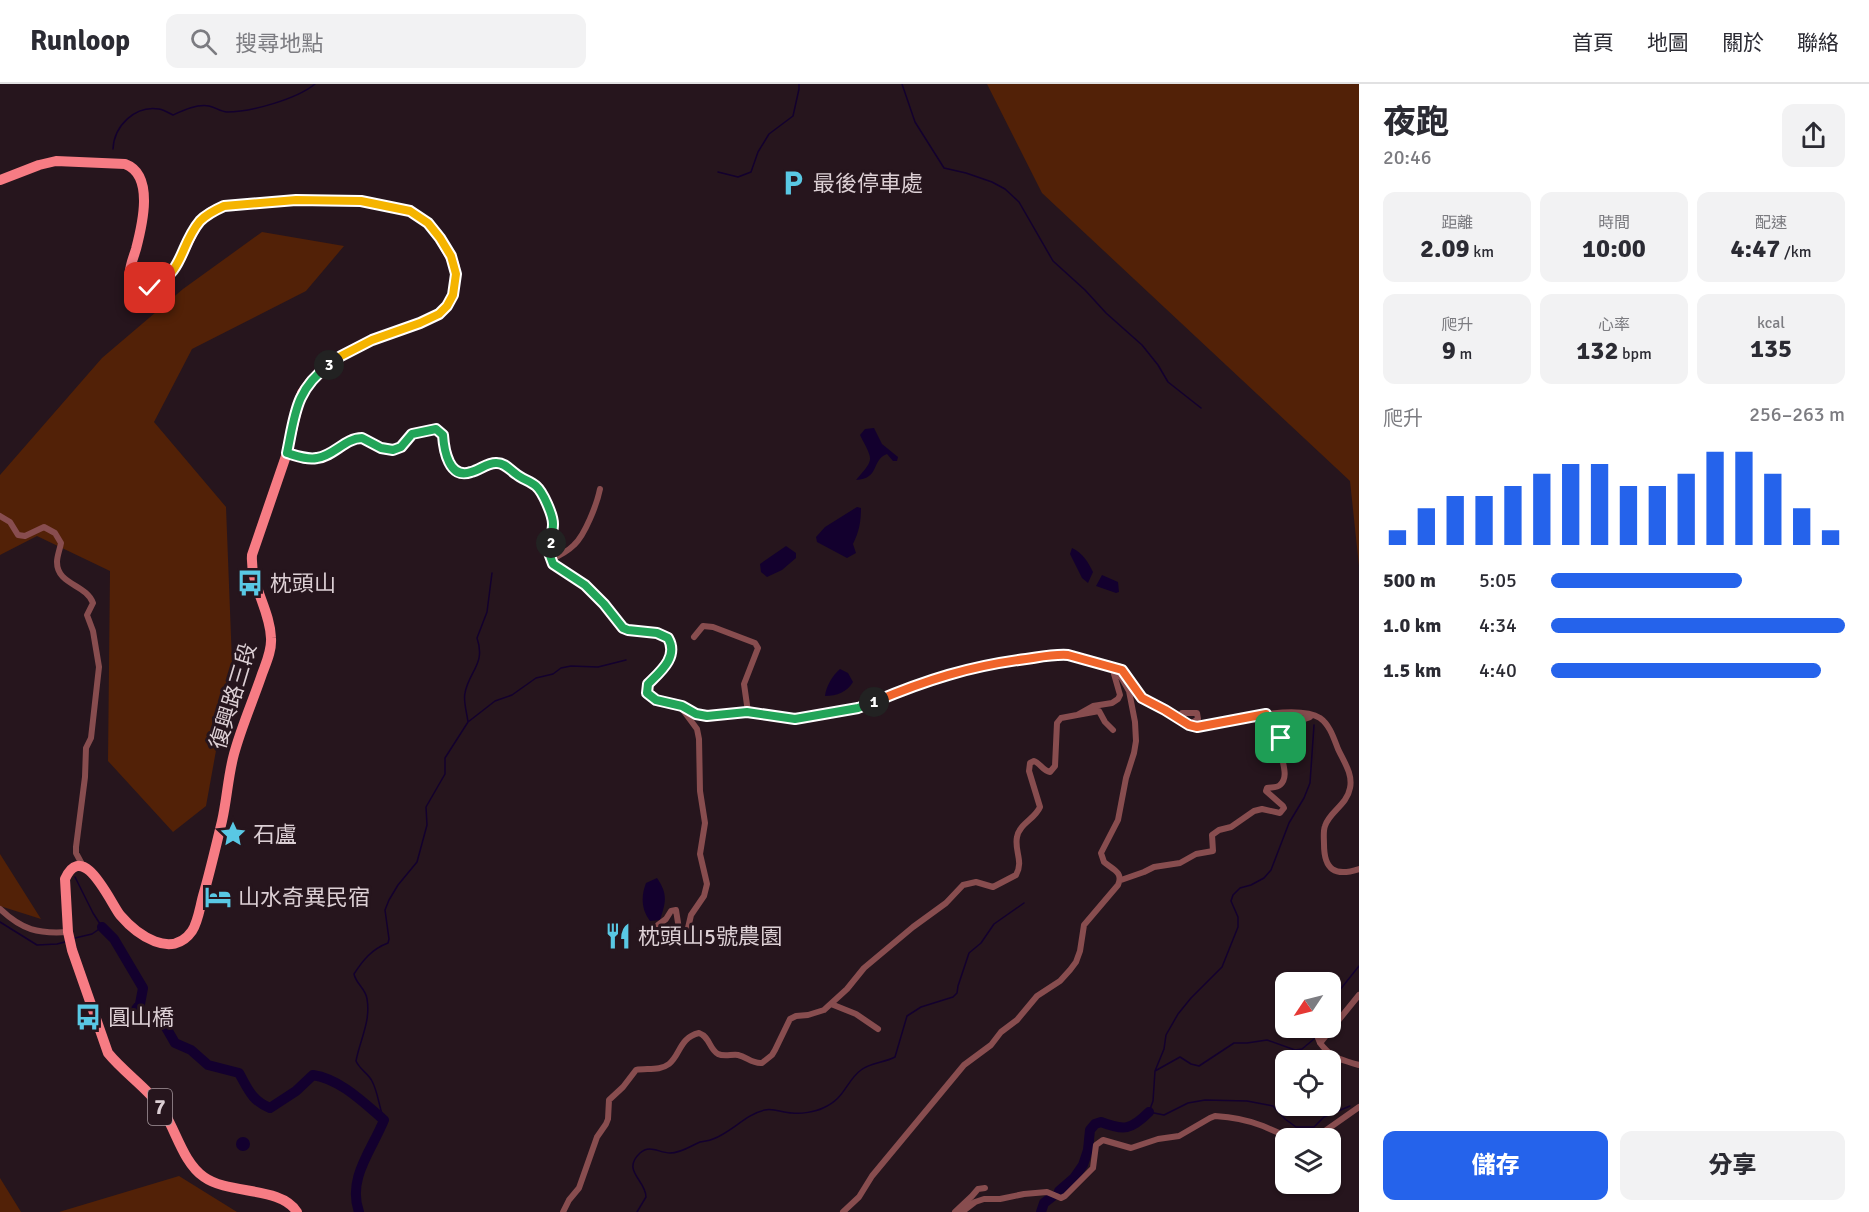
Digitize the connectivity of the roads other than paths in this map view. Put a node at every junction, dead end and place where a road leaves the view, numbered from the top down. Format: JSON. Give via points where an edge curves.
{"nodes":[{"id":1,"x":0,"y":180,"type":"edge"},
{"id":2,"x":287,"y":453,"type":"junction"},
{"id":3,"x":600,"y":489,"type":"dead end"},
{"id":4,"x":0,"y":516,"type":"edge"},
{"id":5,"x":550,"y":561,"type":"junction"},
{"id":6,"x":694,"y":637,"type":"dead end"},
{"id":7,"x":1114,"y":667,"type":"junction"},
{"id":8,"x":680,"y":706,"type":"junction"},
{"id":9,"x":747,"y":712,"type":"junction"},
{"id":10,"x":1182,"y":713,"type":"dead end"},
{"id":11,"x":1266,"y":714,"type":"junction"},
{"id":12,"x":1077,"y":715,"type":"junction"},
{"id":13,"x":1313,"y":716,"type":"junction"},
{"id":14,"x":1189,"y":725,"type":"junction"},
{"id":15,"x":1113,"y":730,"type":"dead end"},
{"id":16,"x":1279,"y":745,"type":"junction"},
{"id":17,"x":83,"y":866,"type":"junction"},
{"id":18,"x":1359,"y":869,"type":"edge"},
{"id":19,"x":1120,"y":880,"type":"junction"},
{"id":20,"x":0,"y":909,"type":"edge"},
{"id":21,"x":658,"y":925,"type":"dead end"},
{"id":22,"x":69,"y":934,"type":"junction"},
{"id":23,"x":1359,"y":995,"type":"edge"},
{"id":24,"x":831,"y":1004,"type":"junction"},
{"id":25,"x":878,"y":1029,"type":"dead end"},
{"id":26,"x":1318,"y":1038,"type":"edge"},
{"id":27,"x":1320,"y":1043,"type":"junction"},
{"id":28,"x":1359,"y":1065,"type":"edge"},
{"id":29,"x":1359,"y":1107,"type":"edge"},
{"id":30,"x":1329,"y":1128,"type":"edge"},
{"id":31,"x":1275,"y":1132,"type":"edge"},
{"id":32,"x":985,"y":1188,"type":"dead end"},
{"id":33,"x":297,"y":1212,"type":"edge"},
{"id":34,"x":563,"y":1212,"type":"edge"},
{"id":35,"x":843,"y":1212,"type":"edge"},
{"id":36,"x":955,"y":1212,"type":"edge"},
{"id":37,"x":962,"y":1212,"type":"edge"}],
"edges":[{"from":1,"to":2,"type":"main road","name":"復興路三段","via":[[56,161],[133,167],[139,174],[144,198],[130,272],[134,283],[145,289],[171,273],[202,219],[224,206],[296,200],[361,201],[410,211],[428,223],[454,264],[455,284],[447,306],[420,323],[362,345],[322,370],[302,393]]},
{"from":2,"to":5,"type":"street","via":[[315,459],[350,440],[362,438],[393,450],[412,434],[436,429],[443,435],[446,457],[456,471],[470,473],[498,463],[537,487],[552,519]]},
{"from":2,"to":17,"type":"main road","name":"復興路三段","via":[[251,564],[270,628],[270,651],[234,755],[222,821],[192,930],[174,944],[154,942],[120,915],[91,871]]},
{"from":3,"to":5,"type":"street","via":[[577,543]]},
{"from":4,"to":17,"type":"street","via":[[10,522],[18,535],[25,536],[44,527],[55,533],[61,543],[57,561],[60,574],[88,594],[93,603],[87,615],[99,667],[76,847]]},
{"from":5,"to":8,"type":"street","via":[[585,585],[623,628],[668,638],[668,663],[646,689],[656,700]]},
{"from":6,"to":9,"type":"street","via":[[703,626],[755,643],[758,648],[744,684]]},
{"from":7,"to":9,"type":"street","via":[[1059,654],[944,675],[863,706],[810,717],[795,719]]},
{"from":7,"to":12,"type":"street","via":[[1118,699]]},
{"from":7,"to":14,"type":"street","via":[[1126,674],[1142,698]]},
{"from":7,"to":19,"type":"street","via":[[1129,692],[1136,731],[1118,820],[1101,853]]},
{"from":8,"to":9,"type":"street","via":[[707,716]]},
{"from":8,"to":21,"type":"street","via":[[697,729],[699,739],[705,819],[700,849],[706,890],[691,915],[687,931],[680,932],[676,910]]},
{"from":10,"to":14,"type":"street","via":[[1197,713],[1198,719]]},
{"from":11,"to":13,"type":"street"},
{"from":11,"to":14,"type":"street","via":[[1197,727]]},
{"from":11,"to":16,"type":"street"},
{"from":12,"to":15,"type":"street","via":[[1099,711]]},
{"from":12,"to":24,"type":"street","via":[[1061,718],[1057,723],[1053,770],[1048,772],[1034,761],[1030,763],[1040,807],[1019,831],[1020,864],[1016,875],[993,887],[976,882],[963,885],[864,968]]},
{"from":13,"to":16,"type":"street","via":[[1289,726]]},
{"from":13,"to":18,"type":"street","via":[[1327,724],[1351,779],[1348,796],[1325,825],[1326,860],[1335,871]]},
{"from":16,"to":19,"type":"street","via":[[1283,781],[1266,791],[1283,806],[1280,813],[1254,811],[1236,824],[1214,832],[1213,851]]},
{"from":17,"to":22,"type":"main road","number":"7","via":[[68,872],[65,879]]},
{"from":19,"to":35,"type":"street","via":[[1084,925],[1080,951],[1070,970],[1037,996],[991,1045],[964,1065]]},
{"from":20,"to":22,"type":"street","via":[[12,921],[28,928]]},
{"from":22,"to":33,"type":"main road","number":"7","via":[[108,1053],[154,1098],[201,1175],[212,1182],[288,1202]]},
{"from":23,"to":27,"type":"street"},
{"from":24,"to":25,"type":"street"},
{"from":24,"to":34,"type":"street","via":[[824,1010],[793,1017],[772,1055],[762,1063],[717,1053],[708,1038],[699,1033],[680,1046],[668,1064],[636,1070],[609,1100],[606,1124],[597,1137],[579,1188]]},
{"from":26,"to":27,"type":"street"},
{"from":27,"to":28,"type":"street","via":[[1338,1059]]},
{"from":29,"to":30,"type":"street"},
{"from":31,"to":37,"type":"street","via":[[1249,1121],[1215,1116],[1179,1136],[1131,1148],[1103,1140],[1096,1145],[1089,1175],[1065,1196],[1047,1192],[984,1199]]},
{"from":32,"to":36,"type":"street","via":[[978,1189]]}]}
